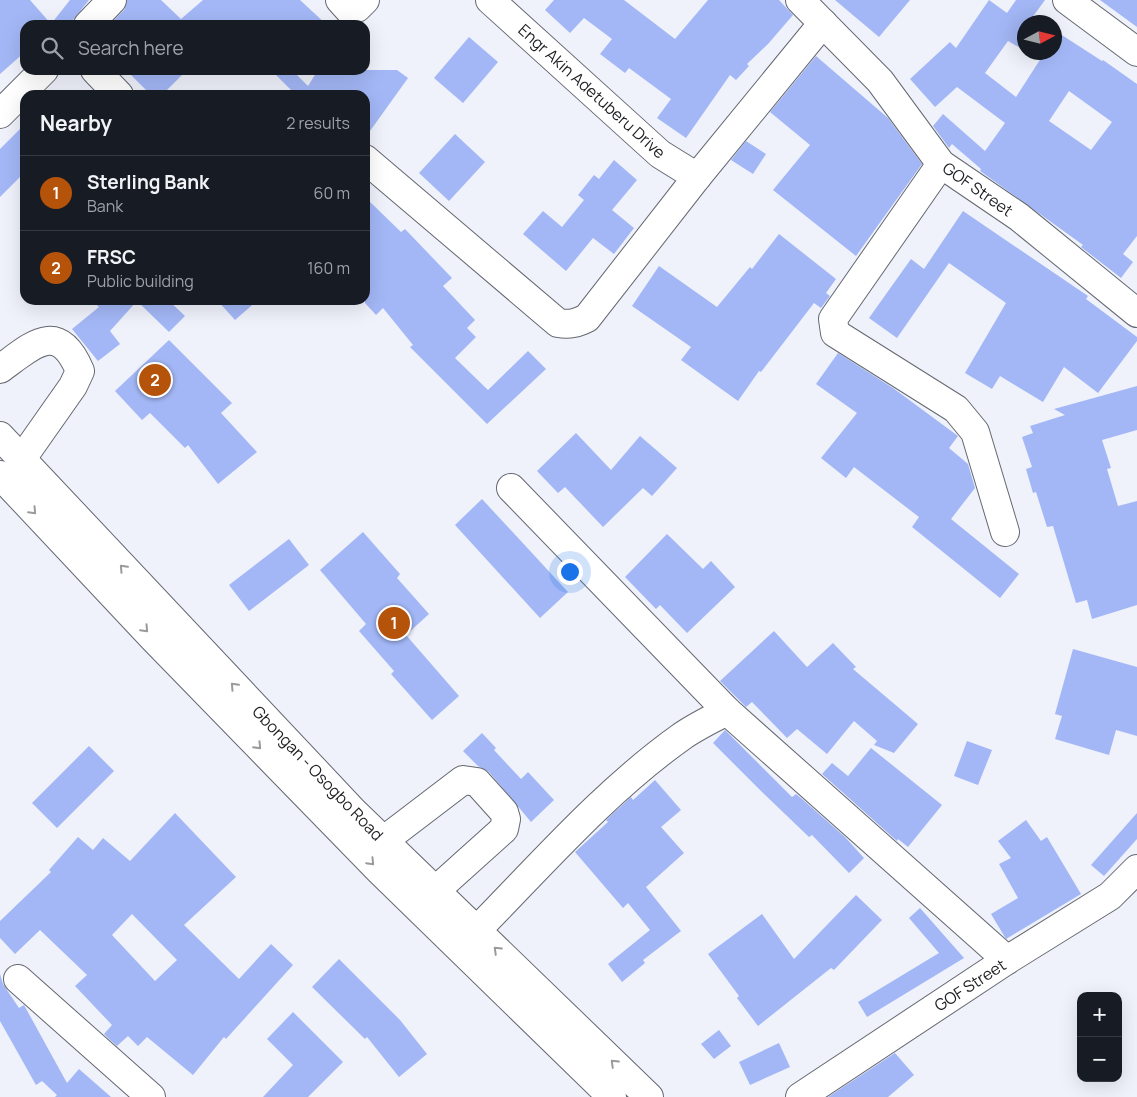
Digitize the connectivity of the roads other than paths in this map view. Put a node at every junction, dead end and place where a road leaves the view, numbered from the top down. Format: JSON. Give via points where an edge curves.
{"nodes":[{"id":1,"x":112,"y":0,"type":"edge"},
{"id":2,"x":340,"y":0,"type":"edge"},
{"id":3,"x":365,"y":0,"type":"edge"},
{"id":4,"x":490,"y":0,"type":"edge"},
{"id":5,"x":800,"y":0,"type":"edge"},
{"id":6,"x":1075,"y":2,"type":"edge"},
{"id":7,"x":93,"y":20,"type":"edge"},
{"id":8,"x":823,"y":23,"type":"junction"},
{"id":9,"x":1137,"y":52,"type":"edge"},
{"id":10,"x":39,"y":75,"type":"edge"},
{"id":11,"x":100,"y":75,"type":"edge"},
{"id":12,"x":24,"y":90,"type":"edge"},
{"id":13,"x":114,"y":90,"type":"edge"},
{"id":14,"x":20,"y":94,"type":"edge"},
{"id":15,"x":0,"y":114,"type":"edge"},
{"id":16,"x":370,"y":163,"type":"edge"},
{"id":17,"x":941,"y":164,"type":"junction"},
{"id":18,"x":696,"y":177,"type":"junction"},
{"id":19,"x":1136,"y":309,"type":"edge"},
{"id":20,"x":0,"y":369,"type":"edge"},
{"id":21,"x":0,"y":436,"type":"edge"},
{"id":22,"x":22,"y":460,"type":"junction"},
{"id":23,"x":0,"y":475,"type":"edge"},
{"id":24,"x":511,"y":488,"type":"dead end"},
{"id":25,"x":1005,"y":532,"type":"dead end"},
{"id":26,"x":727,"y":711,"type":"junction"},
{"id":27,"x":384,"y":841,"type":"junction"},
{"id":28,"x":1137,"y":869,"type":"edge"},
{"id":29,"x":435,"y":891,"type":"junction"},
{"id":30,"x":476,"y":931,"type":"junction"},
{"id":31,"x":1007,"y":960,"type":"junction"},
{"id":32,"x":18,"y":979,"type":"dead end"},
{"id":33,"x":151,"y":1097,"type":"edge"},
{"id":34,"x":612,"y":1097,"type":"edge"},
{"id":35,"x":649,"y":1097,"type":"edge"},
{"id":36,"x":800,"y":1097,"type":"edge"}],
"edges":[{"from":1,"to":7,"type":"street"},
{"from":2,"to":3,"type":"street","via":[[349,10],[357,8]]},
{"from":4,"to":18,"type":"street","name":"Engr Akin Adetuberu Drive","via":[[660,154]]},
{"from":5,"to":8,"type":"street","name":"GOF Street"},
{"from":6,"to":9,"type":"street"},
{"from":8,"to":17,"type":"street","name":"GOF Street","via":[[880,81]]},
{"from":8,"to":18,"type":"street"},
{"from":10,"to":12,"type":"street"},
{"from":11,"to":13,"type":"street"},
{"from":14,"to":15,"type":"street"},
{"from":16,"to":18,"type":"street","via":[[558,323],[566,324],[587,318]]},
{"from":17,"to":19,"type":"street","name":"GOF Street","via":[[1019,217]]},
{"from":17,"to":25,"type":"street","via":[[833,318],[832,326],[835,333],[956,409],[966,419],[975,432]]},
{"from":20,"to":22,"type":"street","via":[[35,343],[50,341],[62,343],[73,355],[80,371]]},
{"from":21,"to":22,"type":"street","name":"Gbongan - Osogbo Road"},
{"from":27,"to":22,"type":"street","name":"Gbongan - Osogbo Road","one_way":true},
{"from":23,"to":34,"type":"street","name":"Gbongan - Osogbo Road","one_way":true,"via":[[380,871]]},
{"from":24,"to":26,"type":"street"},
{"from":26,"to":30,"type":"street","via":[[682,736],[639,769],[592,812]]},
{"from":26,"to":31,"type":"street"},
{"from":27,"to":29,"type":"street","name":"Gbongan - Osogbo Road"},
{"from":27,"to":29,"type":"street","via":[[463,780],[477,782],[504,812],[504,829]]},
{"from":28,"to":31,"type":"street","name":"GOF Street","via":[[1110,896]]},
{"from":29,"to":30,"type":"street","name":"Gbongan - Osogbo Road"},
{"from":35,"to":30,"type":"street","name":"Gbongan - Osogbo Road","one_way":true},
{"from":31,"to":36,"type":"street","name":"GOF Street"},
{"from":32,"to":33,"type":"street"}]}
